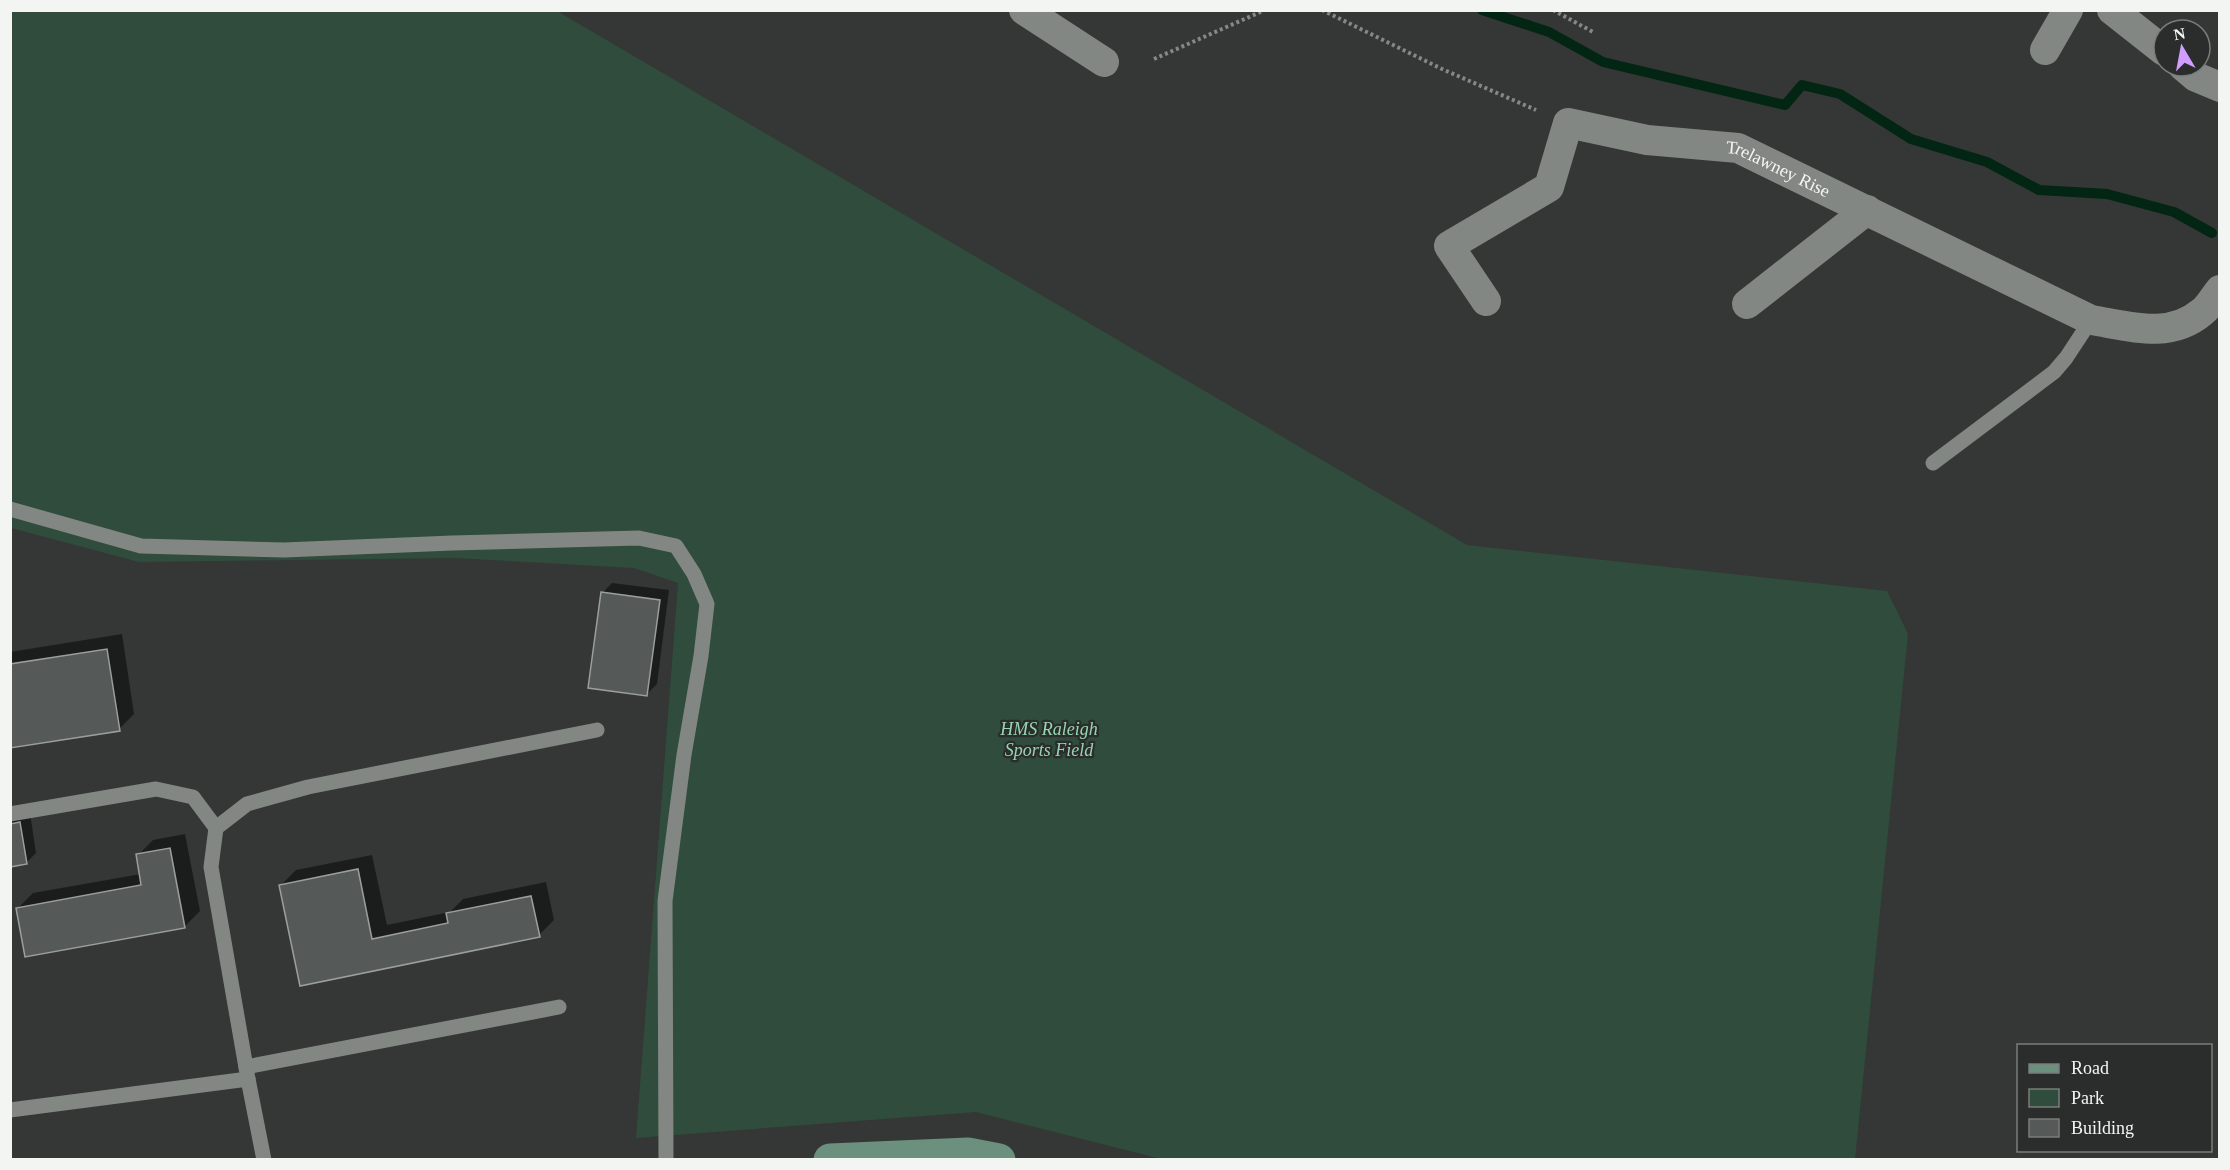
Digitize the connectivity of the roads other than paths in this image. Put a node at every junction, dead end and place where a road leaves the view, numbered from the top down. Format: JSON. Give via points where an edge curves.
{"nodes":[{"id":1,"x":1024,"y":10,"type":"edge"},
{"id":2,"x":2068,"y":10,"type":"edge"},
{"id":3,"x":2112,"y":10,"type":"edge"},
{"id":4,"x":2152,"y":42,"type":"edge"},
{"id":5,"x":2045,"y":51,"type":"dead end"},
{"id":6,"x":1104,"y":62,"type":"dead end"},
{"id":7,"x":2198,"y":78,"type":"edge"},
{"id":8,"x":2220,"y":87,"type":"edge"},
{"id":9,"x":1867,"y":210,"type":"junction"},
{"id":10,"x":1486,"y":301,"type":"dead end"},
{"id":11,"x":2211,"y":301,"type":"edge"},
{"id":12,"x":1746,"y":304,"type":"dead end"},
{"id":13,"x":2091,"y":320,"type":"junction"},
{"id":14,"x":1933,"y":463,"type":"dead end"},
{"id":15,"x":10,"y":509,"type":"edge"},
{"id":16,"x":597,"y":730,"type":"dead end"},
{"id":17,"x":10,"y":814,"type":"edge"},
{"id":18,"x":216,"y":828,"type":"junction"},
{"id":19,"x":560,"y":1007,"type":"dead end"},
{"id":20,"x":247,"y":1073,"type":"junction"},
{"id":21,"x":10,"y":1110,"type":"edge"},
{"id":22,"x":264,"y":1160,"type":"edge"},
{"id":23,"x":666,"y":1160,"type":"edge"},
{"id":24,"x":831,"y":1160,"type":"edge"},
{"id":25,"x":999,"y":1160,"type":"edge"}],
"edges":[{"from":1,"to":6,"type":"street"},
{"from":2,"to":5,"type":"street"},
{"from":3,"to":4,"type":"street"},
{"from":7,"to":8,"type":"street"},
{"from":9,"to":10,"type":"street","name":"Trelawney Rise","via":[[1738,148],[1647,140],[1568,123],[1550,187],[1449,246]]},
{"from":9,"to":12,"type":"street"},
{"from":9,"to":13,"type":"street","name":"Trelawney Rise"},
{"from":11,"to":13,"type":"street","name":"Trelawney Rise","via":[[2182,325],[2154,331]]},
{"from":13,"to":14,"type":"lane","via":[[2054,372]]},
{"from":15,"to":23,"type":"lane","via":[[141,546],[284,550],[639,538],[676,546],[694,574],[706,604],[665,901]]},
{"from":16,"to":18,"type":"lane","via":[[308,787],[247,804]]},
{"from":17,"to":18,"type":"lane","via":[[156,789],[193,797]]},
{"from":18,"to":20,"type":"lane","via":[[212,867]]},
{"from":19,"to":20,"type":"lane"},
{"from":20,"to":21,"type":"lane"},
{"from":20,"to":22,"type":"lane"},
{"from":24,"to":25,"type":"street","via":[[968,1154]]}]}
